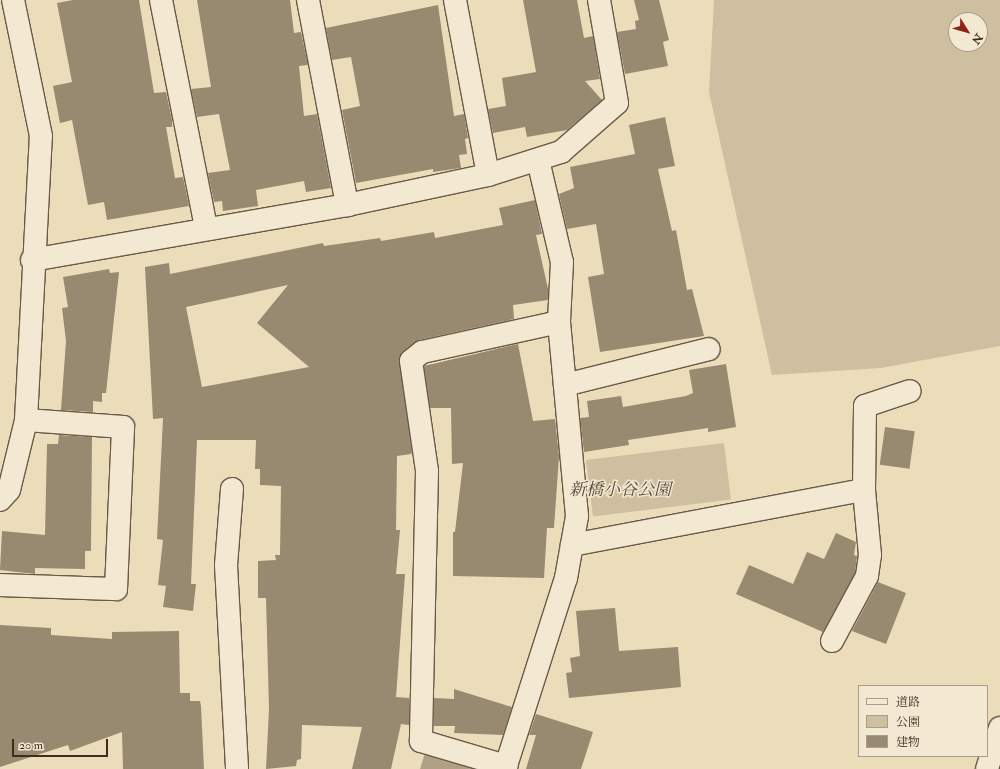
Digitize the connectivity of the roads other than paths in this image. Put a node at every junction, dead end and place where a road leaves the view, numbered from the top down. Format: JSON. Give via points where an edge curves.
{"nodes":[{"id":1,"x":13,"y":0,"type":"edge"},
{"id":2,"x":161,"y":0,"type":"edge"},
{"id":3,"x":308,"y":0,"type":"edge"},
{"id":4,"x":455,"y":0,"type":"edge"},
{"id":5,"x":599,"y":0,"type":"edge"},
{"id":6,"x":538,"y":160,"type":"junction"},
{"id":7,"x":488,"y":175,"type":"junction"},
{"id":8,"x":347,"y":205,"type":"junction"},
{"id":9,"x":206,"y":228,"type":"junction"},
{"id":10,"x":32,"y":260,"type":"junction"},
{"id":11,"x":559,"y":322,"type":"junction"},
{"id":12,"x":709,"y":349,"type":"dead end"},
{"id":13,"x":565,"y":384,"type":"junction"},
{"id":14,"x":910,"y":392,"type":"dead end"},
{"id":15,"x":26,"y":420,"type":"junction"},
{"id":16,"x":232,"y":489,"type":"dead end"},
{"id":17,"x":864,"y":490,"type":"junction"},
{"id":18,"x":0,"y":500,"type":"edge"},
{"id":19,"x":572,"y":545,"type":"junction"},
{"id":20,"x":0,"y":585,"type":"edge"},
{"id":21,"x":832,"y":641,"type":"dead end"},
{"id":22,"x":1000,"y":728,"type":"edge"},
{"id":23,"x":505,"y":768,"type":"edge"},
{"id":24,"x":237,"y":769,"type":"edge"},
{"id":25,"x":987,"y":769,"type":"edge"}],
"edges":[{"from":1,"to":10,"type":"street","via":[[41,136]]},
{"from":2,"to":9,"type":"street"},
{"from":3,"to":8,"type":"street"},
{"from":4,"to":7,"type":"street"},
{"from":5,"to":6,"type":"street","via":[[617,103],[561,152]]},
{"from":6,"to":7,"type":"street"},
{"from":6,"to":11,"type":"street","via":[[562,262]]},
{"from":7,"to":8,"type":"street"},
{"from":8,"to":9,"type":"street"},
{"from":9,"to":10,"type":"street"},
{"from":10,"to":15,"type":"street"},
{"from":11,"to":13,"type":"street"},
{"from":11,"to":23,"type":"street","via":[[422,352],[411,361],[427,471],[421,740]]},
{"from":12,"to":13,"type":"street"},
{"from":13,"to":19,"type":"street","via":[[577,516]]},
{"from":14,"to":17,"type":"street","via":[[865,406]]},
{"from":15,"to":18,"type":"street","via":[[9,490]]},
{"from":15,"to":20,"type":"street","via":[[123,427],[116,589]]},
{"from":16,"to":24,"type":"street","via":[[226,565]]},
{"from":17,"to":19,"type":"street"},
{"from":17,"to":21,"type":"street","via":[[870,556],[867,576]]},
{"from":19,"to":23,"type":"street","via":[[566,578]]},
{"from":22,"to":25,"type":"street"}]}
